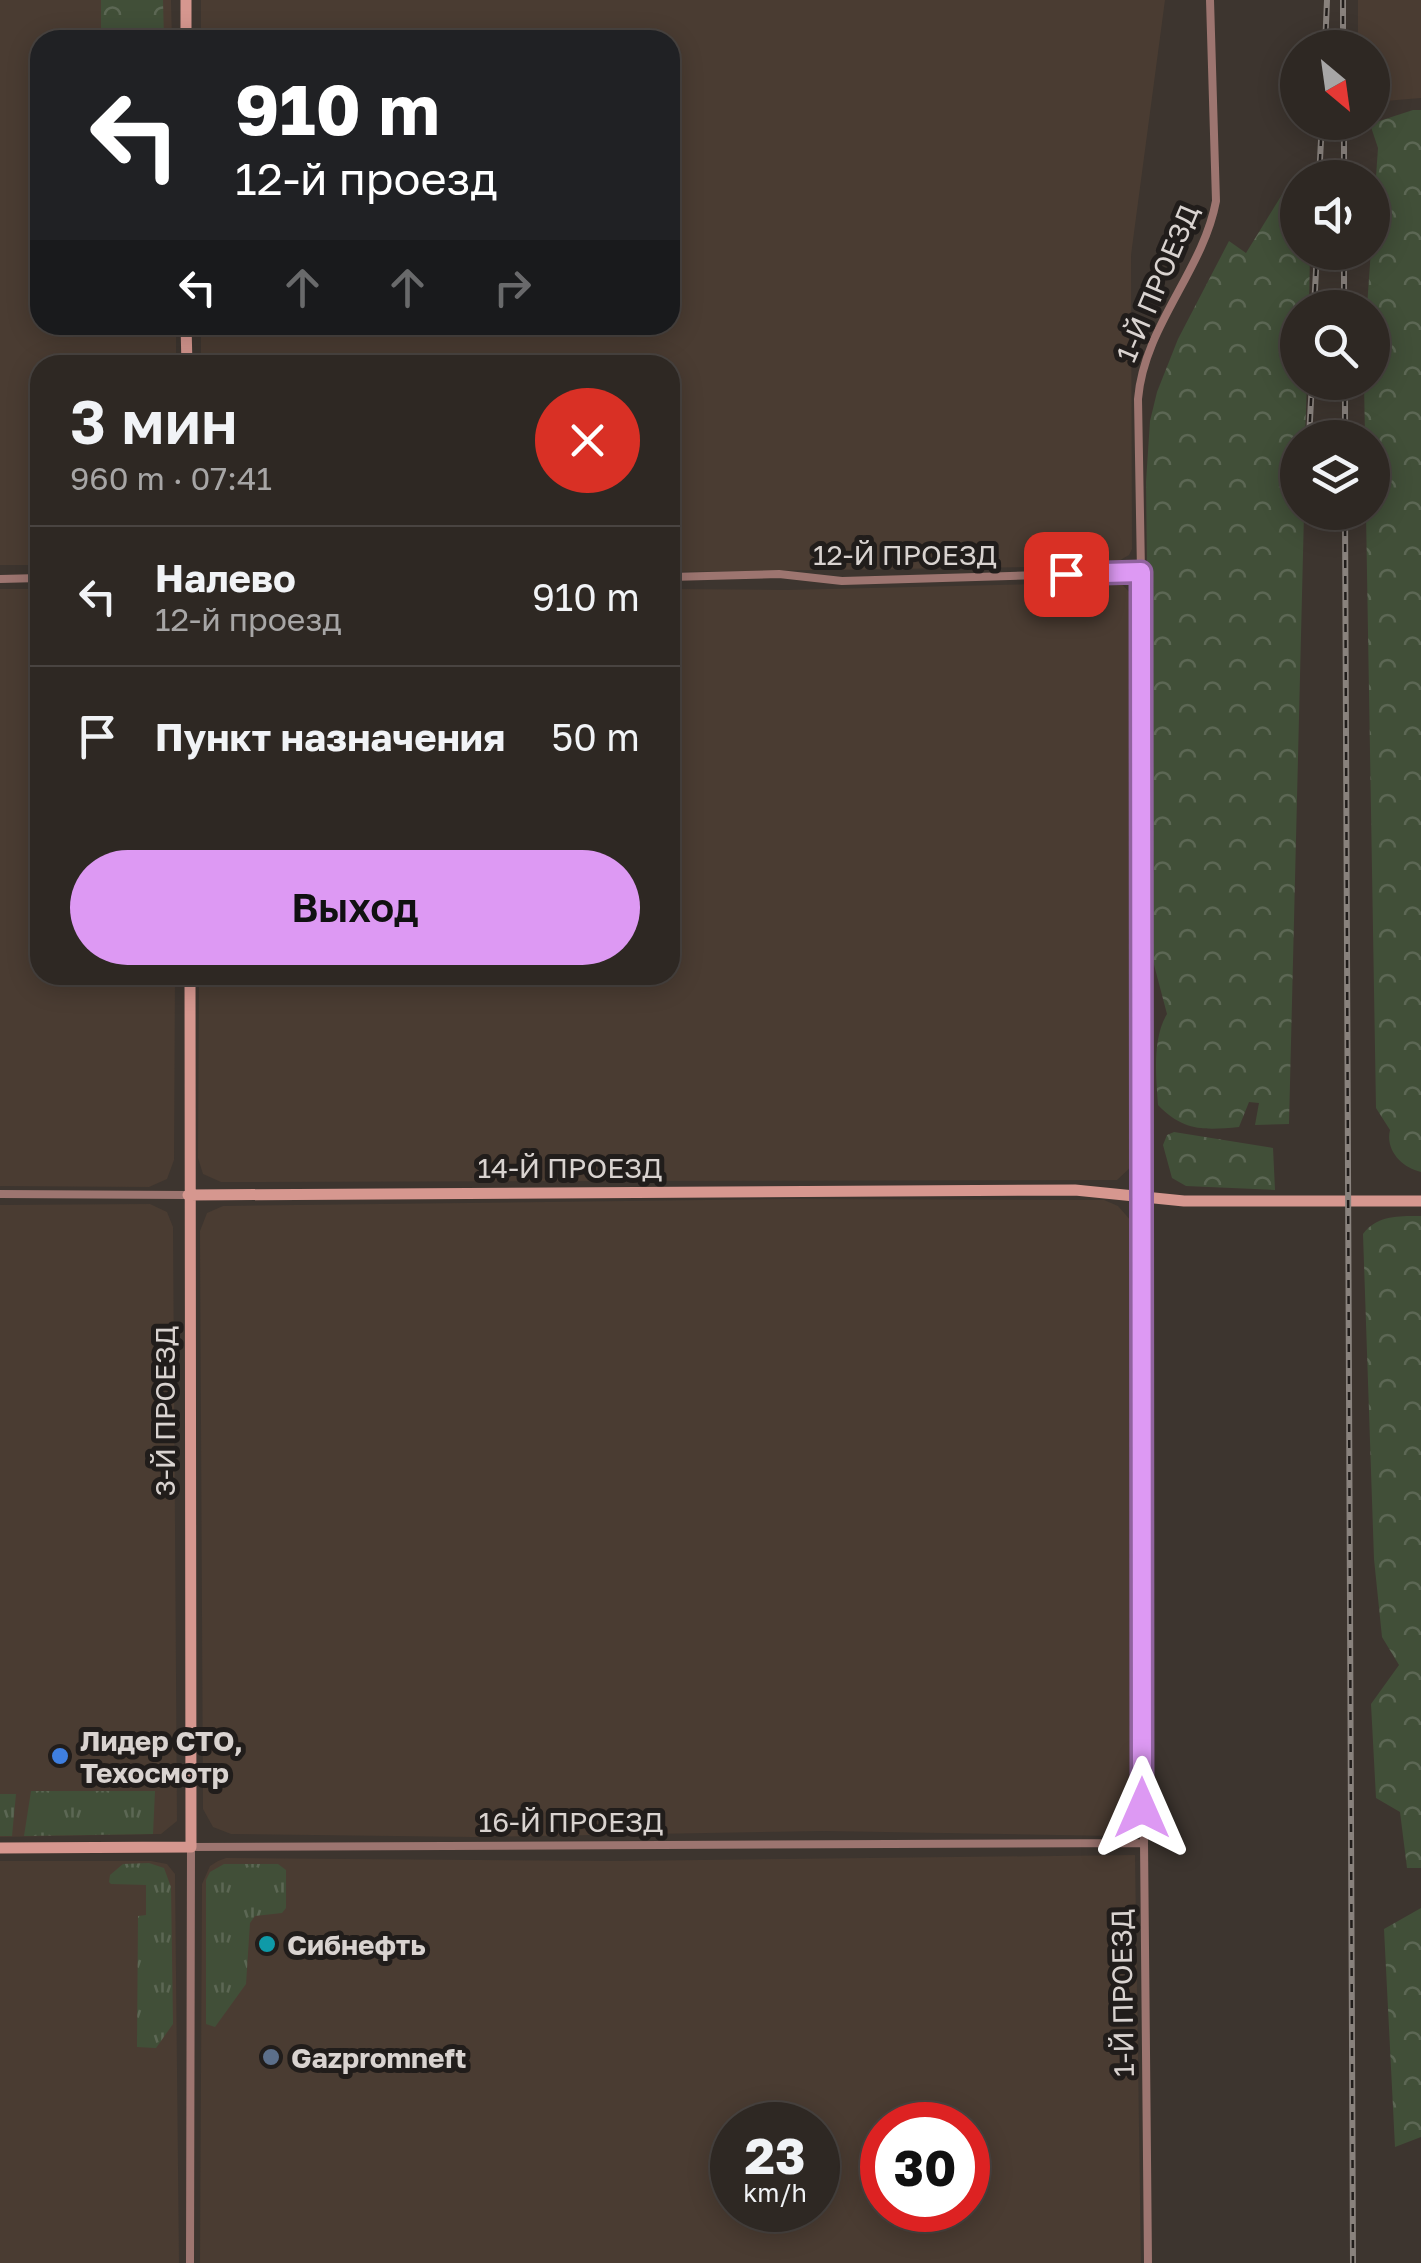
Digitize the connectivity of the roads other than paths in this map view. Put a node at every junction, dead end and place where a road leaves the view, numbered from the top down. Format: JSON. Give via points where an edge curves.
{"nodes":[{"id":1,"x":186,"y":0,"type":"edge"},
{"id":2,"x":1210,"y":0,"type":"edge"},
{"id":3,"x":186,"y":30,"type":"edge"},
{"id":4,"x":1141,"y":572,"type":"junction"},
{"id":5,"x":680,"y":577,"type":"edge"},
{"id":6,"x":30,"y":578,"type":"edge"},
{"id":7,"x":0,"y":579,"type":"edge"},
{"id":8,"x":190,"y":985,"type":"edge"},
{"id":9,"x":0,"y":1194,"type":"edge"},
{"id":10,"x":188,"y":1195,"type":"junction"},
{"id":11,"x":1140,"y":1196,"type":"junction"},
{"id":12,"x":1421,"y":1202,"type":"edge"},
{"id":13,"x":1142,"y":1843,"type":"junction"},
{"id":14,"x":191,"y":1847,"type":"junction"},
{"id":15,"x":0,"y":1848,"type":"edge"},
{"id":16,"x":190,"y":2263,"type":"edge"},
{"id":17,"x":1148,"y":2263,"type":"edge"}],
"edges":[{"from":1,"to":3,"type":"street"},
{"from":2,"to":4,"type":"street","name":"1-Й ПРОЕЗД","via":[[1216,201],[1140,380]]},
{"from":4,"to":5,"type":"street","name":"12-Й ПРОЕЗД","via":[[842,581],[779,574]]},
{"from":4,"to":11,"type":"street","name":"1-Й ПРОЕЗД"},
{"from":6,"to":7,"type":"street"},
{"from":8,"to":10,"type":"street","name":"3-Й ПРОЕЗД"},
{"from":9,"to":10,"type":"street","name":"14-Й ПРОЕЗД"},
{"from":10,"to":11,"type":"street","name":"14-Й ПРОЕЗД","via":[[1075,1190]]},
{"from":10,"to":14,"type":"street","name":"3-Й ПРОЕЗД"},
{"from":11,"to":12,"type":"street","name":"14-Й ПРОЕЗД"},
{"from":11,"to":13,"type":"street","name":"1-Й ПРОЕЗД"},
{"from":13,"to":14,"type":"street","name":"16-Й ПРОЕЗД"},
{"from":13,"to":17,"type":"street","name":"1-Й ПРОЕЗД"},
{"from":14,"to":15,"type":"street","name":"16-Й ПРОЕЗД"},
{"from":14,"to":16,"type":"street"}]}
